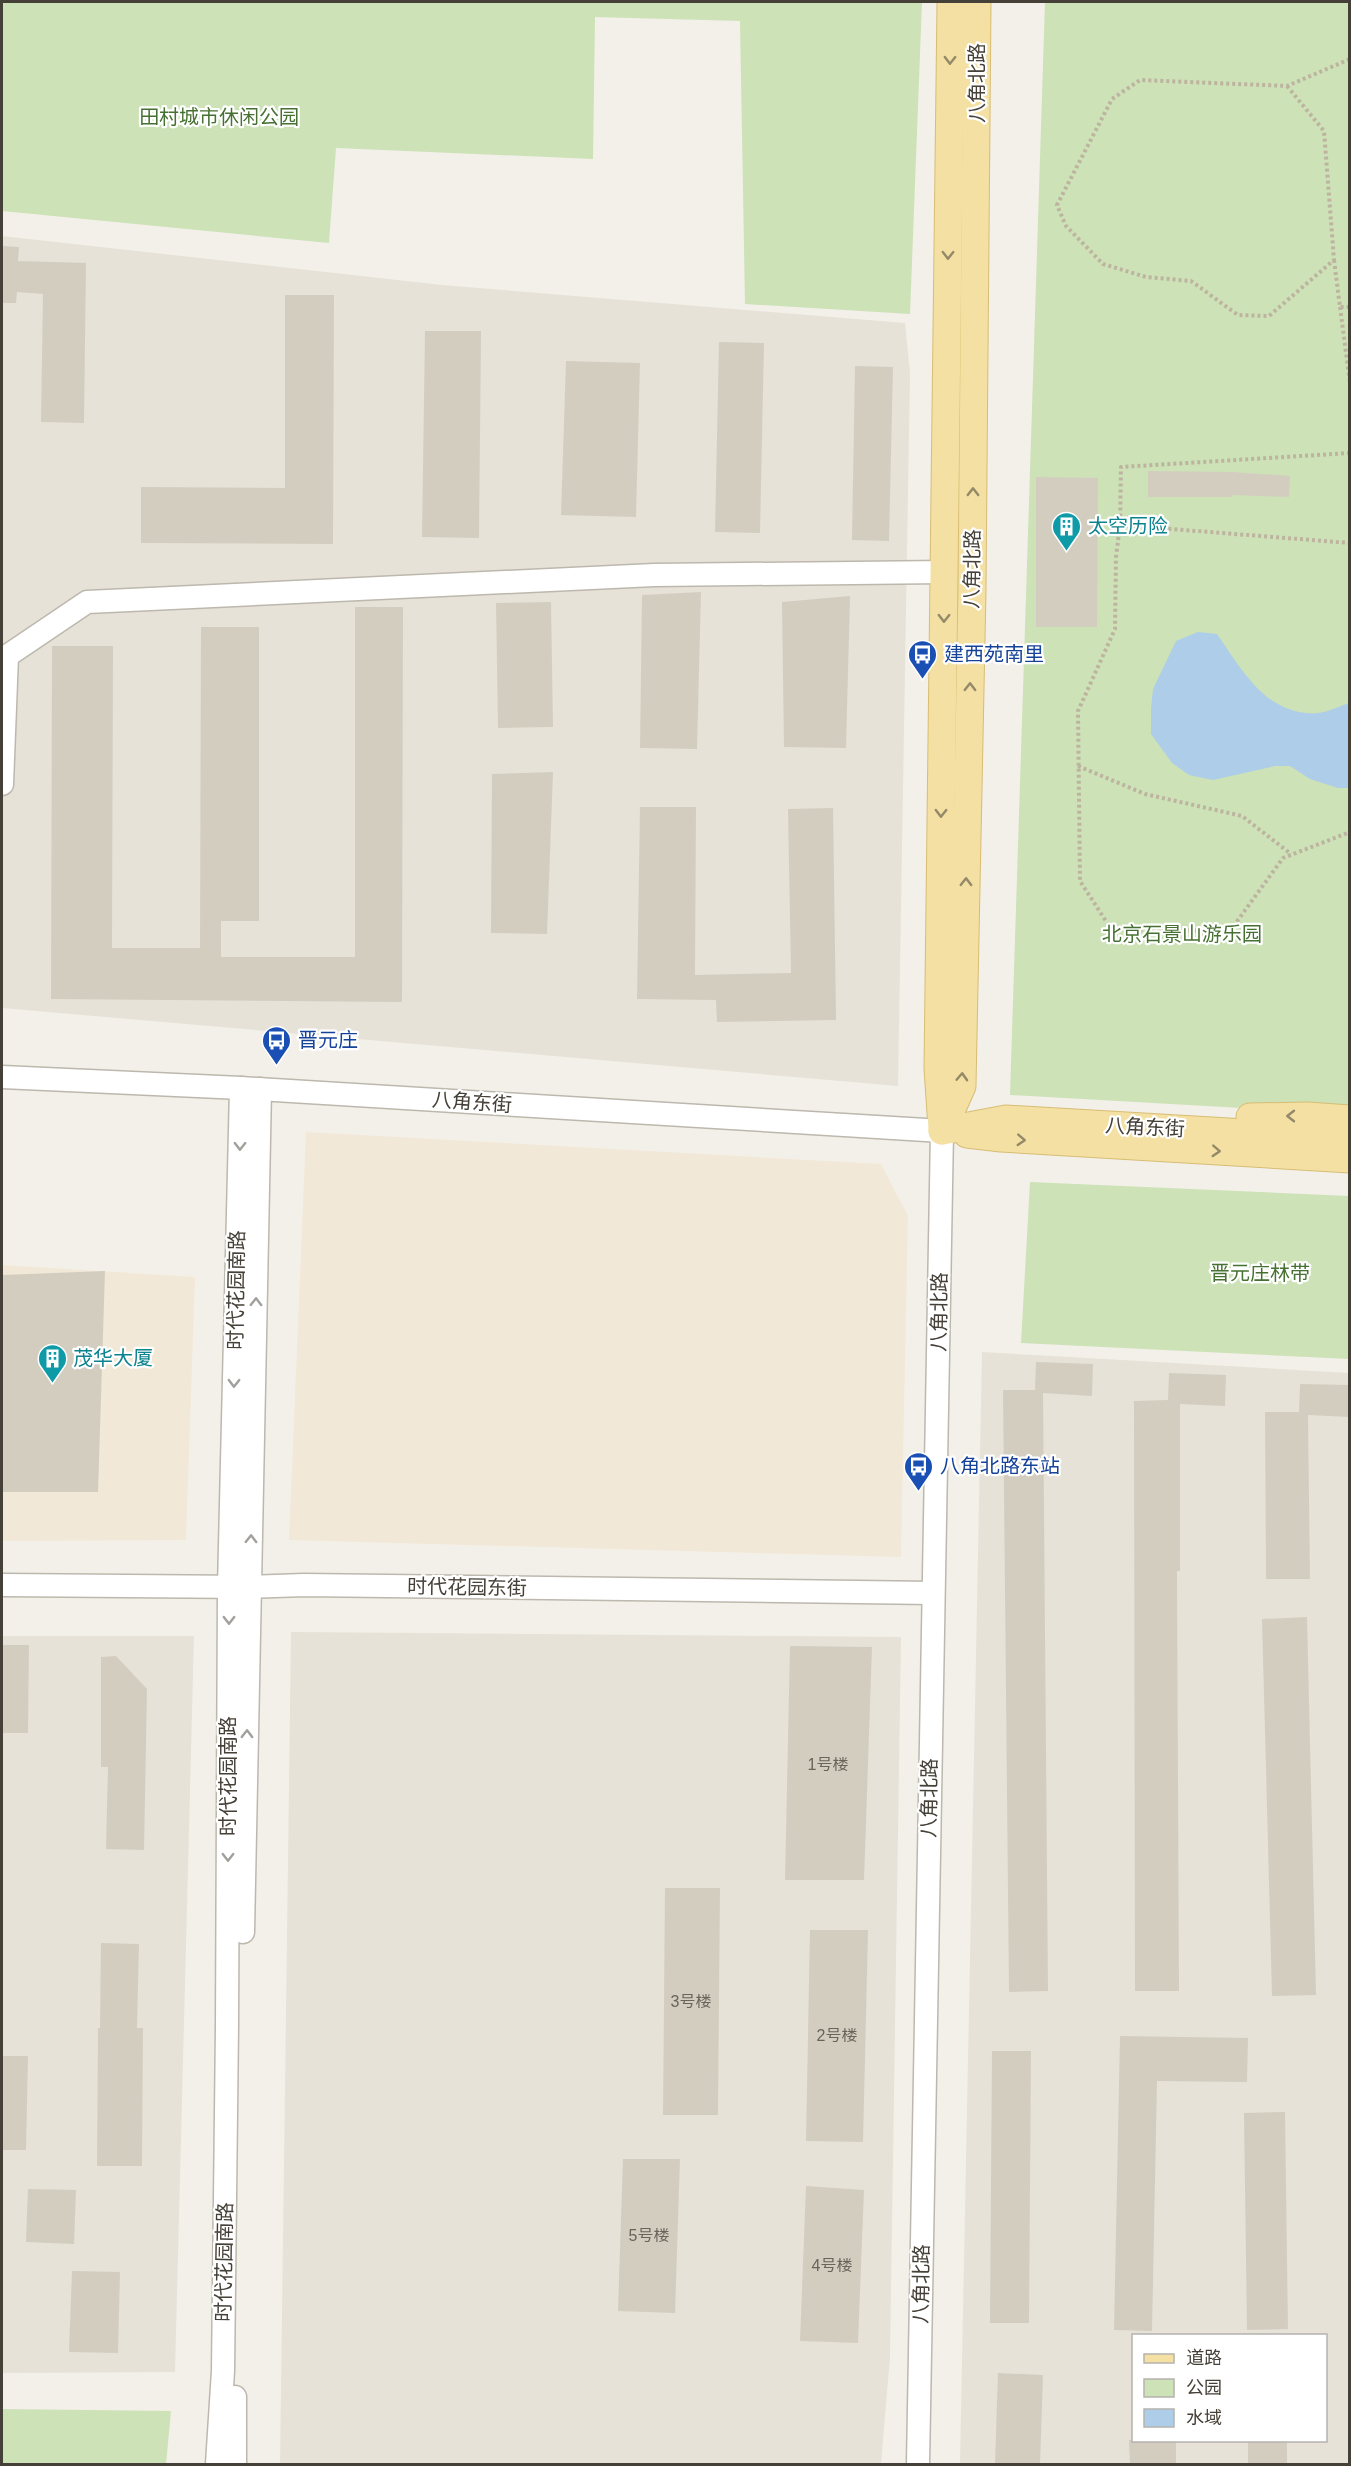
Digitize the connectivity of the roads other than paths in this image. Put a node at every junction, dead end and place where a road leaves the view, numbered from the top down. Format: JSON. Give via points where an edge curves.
{"nodes":[{"id":1,"x":951,"y":2,"type":"edge"},
{"id":2,"x":977,"y":2,"type":"edge"},
{"id":3,"x":945,"y":572,"type":"junction"},
{"id":4,"x":4,"y":655,"type":"edge"},
{"id":5,"x":2,"y":784,"type":"edge"},
{"id":6,"x":2,"y":1077,"type":"edge"},
{"id":7,"x":250,"y":1088,"type":"junction"},
{"id":8,"x":1350,"y":1119,"type":"edge"},
{"id":9,"x":1141,"y":1127,"type":"junction"},
{"id":10,"x":942,"y":1131,"type":"junction"},
{"id":11,"x":1350,"y":1139,"type":"edge"},
{"id":12,"x":1350,"y":1159,"type":"edge"},
{"id":13,"x":2,"y":1585,"type":"edge"},
{"id":14,"x":239,"y":1587,"type":"junction"},
{"id":15,"x":933,"y":1593,"type":"junction"},
{"id":16,"x":217,"y":2464,"type":"edge"},
{"id":17,"x":235,"y":2464,"type":"edge"},
{"id":18,"x":918,"y":2464,"type":"edge"}],
"edges":[{"from":1,"to":3,"type":"main road","name":"八角北路","one_way":true},
{"from":10,"to":2,"type":"main road","name":"八角北路","one_way":true,"via":[[962,1086],[972,590]]},
{"from":3,"to":4,"type":"street","via":[[654,575],[87,602]]},
{"from":3,"to":10,"type":"main road","name":"八角北路","one_way":true,"via":[[938,1068]]},
{"from":4,"to":5,"type":"street"},
{"from":6,"to":7,"type":"street","name":"八角东街"},
{"from":7,"to":10,"type":"street","name":"八角东街"},
{"from":7,"to":14,"type":"street","name":"时代花园南路"},
{"from":8,"to":9,"type":"main road","one_way":true,"via":[[1262,1116]]},
{"from":9,"to":10,"type":"main road","name":"八角东街","via":[[1006,1119]]},
{"from":9,"to":11,"type":"main road","name":"八角东街"},
{"from":10,"to":12,"type":"main road","name":"八角东街","one_way":true},
{"from":10,"to":15,"type":"street","name":"八角北路"},
{"from":13,"to":14,"type":"street","name":"时代花园东街"},
{"from":14,"to":15,"type":"street","name":"时代花园东街"},
{"from":14,"to":16,"type":"street","name":"时代花园南路","one_way":true,"via":[[224,2312]]},
{"from":17,"to":14,"type":"street","name":"时代花园南路","one_way":true},
{"from":15,"to":18,"type":"street","name":"八角北路"}]}
